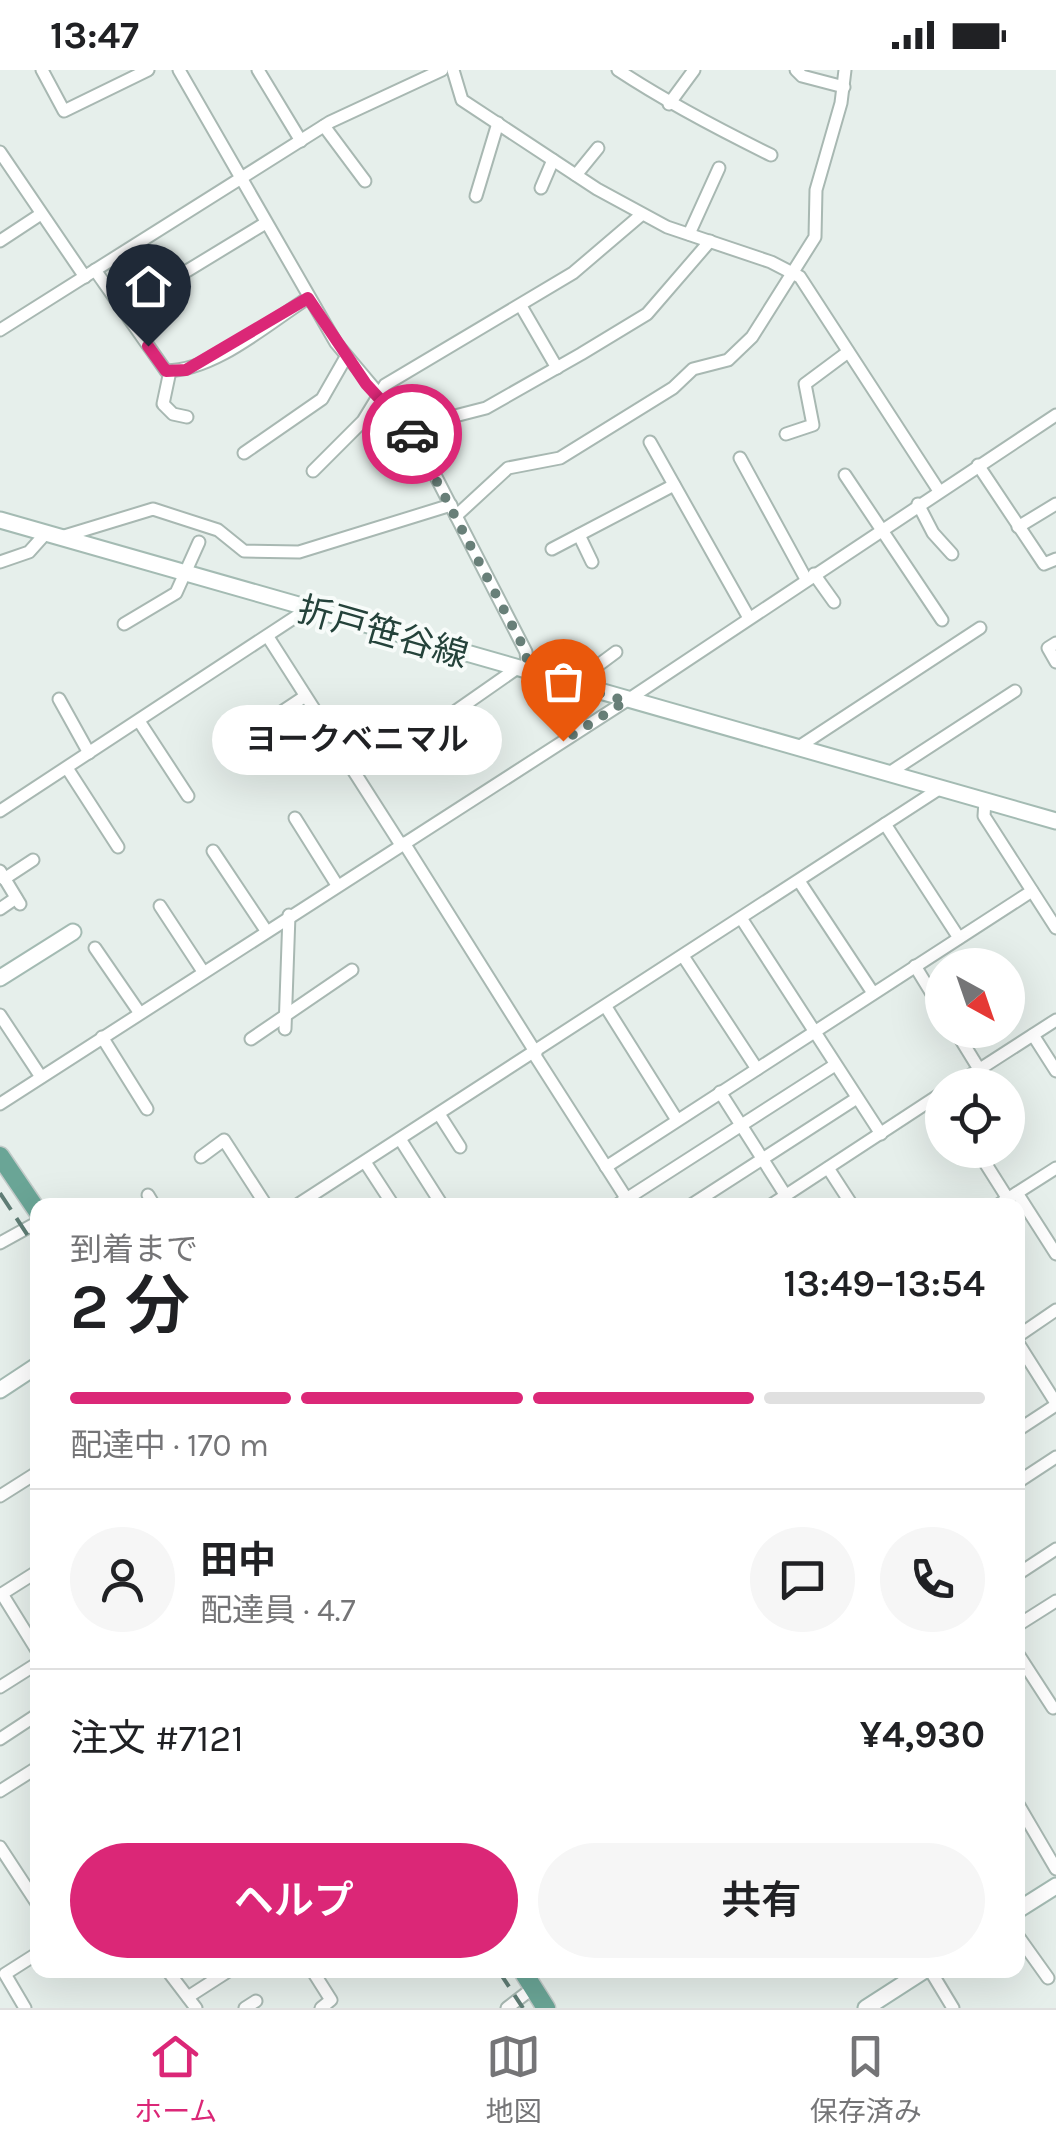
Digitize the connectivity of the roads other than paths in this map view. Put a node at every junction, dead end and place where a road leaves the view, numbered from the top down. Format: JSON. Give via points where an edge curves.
{"nodes":[{"id":1,"x":42,"y":70,"type":"edge"},
{"id":2,"x":148,"y":70,"type":"edge"},
{"id":3,"x":178,"y":70,"type":"edge"},
{"id":4,"x":275,"y":70,"type":"edge"},
{"id":5,"x":442,"y":70,"type":"edge"},
{"id":6,"x":453,"y":70,"type":"edge"},
{"id":7,"x":618,"y":70,"type":"edge"},
{"id":8,"x":694,"y":70,"type":"edge"},
{"id":9,"x":796,"y":70,"type":"edge"},
{"id":10,"x":845,"y":70,"type":"edge"},
{"id":11,"x":261,"y":74,"type":"edge"},
{"id":12,"x":844,"y":87,"type":"junction"},
{"id":13,"x":669,"y":104,"type":"junction"},
{"id":14,"x":498,"y":123,"type":"junction"},
{"id":15,"x":324,"y":126,"type":"junction"},
{"id":16,"x":301,"y":140,"type":"junction"},
{"id":17,"x":598,"y":148,"type":"dead end"},
{"id":18,"x":771,"y":155,"type":"dead end"},
{"id":19,"x":1,"y":158,"type":"edge"},
{"id":20,"x":554,"y":160,"type":"junction"},
{"id":21,"x":720,"y":168,"type":"dead end"},
{"id":22,"x":576,"y":175,"type":"junction"},
{"id":23,"x":242,"y":178,"type":"junction"},
{"id":24,"x":365,"y":181,"type":"dead end"},
{"id":25,"x":541,"y":188,"type":"dead end"},
{"id":26,"x":476,"y":196,"type":"dead end"},
{"id":27,"x":41,"y":214,"type":"junction"},
{"id":28,"x":641,"y":215,"type":"junction"},
{"id":29,"x":264,"y":224,"type":"junction"},
{"id":30,"x":690,"y":234,"type":"junction"},
{"id":31,"x":0,"y":241,"type":"edge"},
{"id":32,"x":710,"y":241,"type":"junction"},
{"id":33,"x":90,"y":274,"type":"junction"},
{"id":34,"x":794,"y":274,"type":"junction"},
{"id":35,"x":172,"y":280,"type":"dead end"},
{"id":36,"x":308,"y":298,"type":"junction"},
{"id":37,"x":521,"y":306,"type":"junction"},
{"id":38,"x":0,"y":330,"type":"edge"},
{"id":39,"x":848,"y":352,"type":"junction"},
{"id":40,"x":346,"y":357,"type":"junction"},
{"id":41,"x":557,"y":368,"type":"junction"},
{"id":42,"x":170,"y":371,"type":"junction"},
{"id":43,"x":376,"y":394,"type":"junction"},
{"id":44,"x":1056,"y":415,"type":"edge"},
{"id":45,"x":187,"y":417,"type":"dead end"},
{"id":46,"x":408,"y":428,"type":"junction"},
{"id":47,"x":786,"y":434,"type":"dead end"},
{"id":48,"x":650,"y":442,"type":"dead end"},
{"id":49,"x":244,"y":454,"type":"dead end"},
{"id":50,"x":740,"y":458,"type":"dead end"},
{"id":51,"x":978,"y":465,"type":"junction"},
{"id":52,"x":314,"y":471,"type":"dead end"},
{"id":53,"x":845,"y":475,"type":"dead end"},
{"id":54,"x":674,"y":485,"type":"junction"},
{"id":55,"x":938,"y":491,"type":"junction"},
{"id":56,"x":918,"y":504,"type":"junction"},
{"id":57,"x":1056,"y":504,"type":"edge"},
{"id":58,"x":454,"y":510,"type":"junction"},
{"id":59,"x":0,"y":520,"type":"edge"},
{"id":60,"x":1018,"y":527,"type":"junction"},
{"id":61,"x":881,"y":530,"type":"junction"},
{"id":62,"x":579,"y":534,"type":"junction"},
{"id":63,"x":54,"y":535,"type":"junction"},
{"id":64,"x":199,"y":542,"type":"dead end"},
{"id":65,"x":552,"y":549,"type":"dead end"},
{"id":66,"x":952,"y":554,"type":"dead end"},
{"id":67,"x":1056,"y":559,"type":"edge"},
{"id":68,"x":0,"y":562,"type":"edge"},
{"id":69,"x":592,"y":562,"type":"dead end"},
{"id":70,"x":187,"y":576,"type":"junction"},
{"id":71,"x":810,"y":577,"type":"junction"},
{"id":72,"x":834,"y":602,"type":"dead end"},
{"id":73,"x":306,"y":610,"type":"junction"},
{"id":74,"x":749,"y":618,"type":"junction"},
{"id":75,"x":942,"y":620,"type":"dead end"},
{"id":76,"x":124,"y":624,"type":"dead end"},
{"id":77,"x":980,"y":628,"type":"dead end"},
{"id":78,"x":268,"y":638,"type":"junction"},
{"id":79,"x":1056,"y":643,"type":"edge"},
{"id":80,"x":616,"y":652,"type":"dead end"},
{"id":81,"x":1056,"y":662,"type":"edge"},
{"id":82,"x":522,"y":671,"type":"junction"},
{"id":83,"x":573,"y":684,"type":"junction"},
{"id":84,"x":1015,"y":691,"type":"dead end"},
{"id":85,"x":304,"y":697,"type":"junction"},
{"id":86,"x":59,"y":698,"type":"dead end"},
{"id":87,"x":626,"y":701,"type":"junction"},
{"id":88,"x":139,"y":721,"type":"junction"},
{"id":89,"x":244,"y":737,"type":"dead end"},
{"id":90,"x":797,"y":748,"type":"junction"},
{"id":91,"x":89,"y":753,"type":"junction"},
{"id":92,"x":390,"y":757,"type":"dead end"},
{"id":93,"x":67,"y":768,"type":"junction"},
{"id":94,"x":889,"y":773,"type":"junction"},
{"id":95,"x":939,"y":789,"type":"junction"},
{"id":96,"x":188,"y":796,"type":"dead end"},
{"id":97,"x":985,"y":801,"type":"junction"},
{"id":98,"x":0,"y":811,"type":"edge"},
{"id":99,"x":295,"y":818,"type":"dead end"},
{"id":100,"x":1056,"y":821,"type":"edge"},
{"id":101,"x":885,"y":824,"type":"junction"},
{"id":102,"x":402,"y":844,"type":"junction"},
{"id":103,"x":118,"y":847,"type":"dead end"},
{"id":104,"x":213,"y":851,"type":"dead end"},
{"id":105,"x":34,"y":860,"type":"dead end"},
{"id":106,"x":2,"y":875,"type":"edge"},
{"id":107,"x":798,"y":881,"type":"junction"},
{"id":108,"x":337,"y":885,"type":"junction"},
{"id":109,"x":1032,"y":891,"type":"junction"},
{"id":110,"x":160,"y":906,"type":"dead end"},
{"id":111,"x":0,"y":909,"type":"edge"},
{"id":112,"x":288,"y":915,"type":"junction"},
{"id":113,"x":741,"y":918,"type":"junction"},
{"id":114,"x":1056,"y":928,"type":"edge"},
{"id":115,"x":266,"y":930,"type":"junction"},
{"id":116,"x":73,"y":932,"type":"dead end"},
{"id":117,"x":959,"y":938,"type":"junction"},
{"id":118,"x":95,"y":948,"type":"dead end"},
{"id":119,"x":683,"y":956,"type":"junction"},
{"id":120,"x":914,"y":966,"type":"junction"},
{"id":121,"x":202,"y":970,"type":"junction"},
{"id":122,"x":352,"y":970,"type":"dead end"},
{"id":123,"x":0,"y":978,"type":"edge"},
{"id":124,"x":925,"y":983,"type":"edge"},
{"id":125,"x":874,"y":994,"type":"junction"},
{"id":126,"x":606,"y":1007,"type":"junction"},
{"id":127,"x":139,"y":1012,"type":"junction"},
{"id":128,"x":286,"y":1014,"type":"junction"},
{"id":129,"x":0,"y":1015,"type":"edge"},
{"id":130,"x":1056,"y":1020,"type":"edge"},
{"id":131,"x":285,"y":1030,"type":"dead end"},
{"id":132,"x":815,"y":1031,"type":"junction"},
{"id":133,"x":1033,"y":1035,"type":"junction"},
{"id":134,"x":102,"y":1037,"type":"junction"},
{"id":135,"x":251,"y":1039,"type":"dead end"},
{"id":136,"x":535,"y":1053,"type":"junction"},
{"id":137,"x":836,"y":1065,"type":"junction"},
{"id":138,"x":981,"y":1068,"type":"edge"},
{"id":139,"x":757,"y":1069,"type":"junction"},
{"id":140,"x":1056,"y":1072,"type":"edge"},
{"id":141,"x":41,"y":1078,"type":"junction"},
{"id":142,"x":720,"y":1092,"type":"junction"},
{"id":143,"x":857,"y":1098,"type":"junction"},
{"id":144,"x":0,"y":1104,"type":"edge"},
{"id":145,"x":925,"y":1106,"type":"edge"},
{"id":146,"x":147,"y":1109,"type":"dead end"},
{"id":147,"x":439,"y":1114,"type":"junction"},
{"id":148,"x":678,"y":1120,"type":"junction"},
{"id":149,"x":741,"y":1125,"type":"junction"},
{"id":150,"x":880,"y":1134,"type":"junction"},
{"id":151,"x":400,"y":1139,"type":"junction"},
{"id":152,"x":460,"y":1148,"type":"dead end"},
{"id":153,"x":0,"y":1156,"type":"edge"},
{"id":154,"x":201,"y":1157,"type":"dead end"},
{"id":155,"x":763,"y":1158,"type":"junction"},
{"id":156,"x":365,"y":1162,"type":"junction"},
{"id":157,"x":606,"y":1167,"type":"junction"},
{"id":158,"x":828,"y":1168,"type":"junction"},
{"id":159,"x":988,"y":1168,"type":"edge"},
{"id":160,"x":1056,"y":1168,"type":"edge"},
{"id":161,"x":786,"y":1196,"type":"junction"},
{"id":162,"x":261,"y":1198,"type":"edge"},
{"id":163,"x":308,"y":1198,"type":"edge"},
{"id":164,"x":388,"y":1198,"type":"edge"},
{"id":165,"x":438,"y":1198,"type":"edge"},
{"id":166,"x":622,"y":1198,"type":"edge"},
{"id":167,"x":632,"y":1198,"type":"edge"},
{"id":168,"x":702,"y":1198,"type":"edge"},
{"id":169,"x":783,"y":1198,"type":"edge"},
{"id":170,"x":847,"y":1198,"type":"edge"},
{"id":171,"x":1007,"y":1198,"type":"edge"},
{"id":172,"x":1010,"y":1198,"type":"edge"},
{"id":173,"x":30,"y":1200,"type":"edge"},
{"id":174,"x":1025,"y":1218,"type":"edge"},
{"id":175,"x":30,"y":1227,"type":"edge"},
{"id":176,"x":0,"y":1244,"type":"edge"},
{"id":177,"x":1056,"y":1254,"type":"edge"},
{"id":178,"x":1056,"y":1310,"type":"edge"},
{"id":179,"x":1025,"y":1334,"type":"edge"},
{"id":180,"x":1025,"y":1351,"type":"edge"},
{"id":181,"x":30,"y":1370,"type":"edge"},
{"id":182,"x":0,"y":1390,"type":"edge"},
{"id":183,"x":1056,"y":1404,"type":"edge"},
{"id":184,"x":1025,"y":1425,"type":"edge"},
{"id":185,"x":1056,"y":1457,"type":"edge"},
{"id":186,"x":30,"y":1477,"type":"edge"},
{"id":187,"x":1025,"y":1477,"type":"edge"},
{"id":188,"x":0,"y":1496,"type":"edge"},
{"id":189,"x":1056,"y":1549,"type":"edge"},
{"id":190,"x":1025,"y":1569,"type":"edge"},
{"id":191,"x":30,"y":1576,"type":"edge"},
{"id":192,"x":1,"y":1594,"type":"edge"},
{"id":193,"x":1056,"y":1600,"type":"edge"},
{"id":194,"x":1025,"y":1620,"type":"edge"},
{"id":195,"x":30,"y":1639,"type":"edge"},
{"id":196,"x":1025,"y":1665,"type":"edge"},
{"id":197,"x":30,"y":1668,"type":"edge"},
{"id":198,"x":0,"y":1687,"type":"edge"},
{"id":199,"x":1053,"y":1708,"type":"dead end"},
{"id":200,"x":30,"y":1719,"type":"edge"},
{"id":201,"x":0,"y":1738,"type":"edge"},
{"id":202,"x":30,"y":1773,"type":"edge"},
{"id":203,"x":0,"y":1791,"type":"edge"},
{"id":204,"x":1025,"y":1816,"type":"edge"},
{"id":205,"x":0,"y":1847,"type":"edge"},
{"id":206,"x":1056,"y":1868,"type":"edge"},
{"id":207,"x":1056,"y":1886,"type":"edge"},
{"id":208,"x":30,"y":1893,"type":"edge"},
{"id":209,"x":1025,"y":1906,"type":"edge"},
{"id":210,"x":1025,"y":1946,"type":"edge"},
{"id":211,"x":30,"y":1957,"type":"edge"},
{"id":212,"x":172,"y":1978,"type":"edge"},
{"id":213,"x":220,"y":1978,"type":"edge"},
{"id":214,"x":318,"y":1978,"type":"edge"},
{"id":215,"x":527,"y":1978,"type":"edge"},
{"id":216,"x":914,"y":1978,"type":"edge"},
{"id":217,"x":932,"y":1978,"type":"edge"},
{"id":218,"x":1048,"y":1978,"type":"dead end"},
{"id":219,"x":534,"y":1988,"type":"junction"},
{"id":220,"x":256,"y":2001,"type":"dead end"},
{"id":221,"x":192,"y":2002,"type":"edge"},
{"id":222,"x":25,"y":2008,"type":"edge"},
{"id":223,"x":244,"y":2008,"type":"edge"},
{"id":224,"x":321,"y":2008,"type":"edge"},
{"id":225,"x":507,"y":2008,"type":"edge"},
{"id":226,"x":546,"y":2008,"type":"edge"},
{"id":227,"x":866,"y":2008,"type":"edge"},
{"id":228,"x":953,"y":2008,"type":"edge"}],
"edges":[{"from":1,"to":2,"type":"street","via":[[64,111]]},
{"from":3,"to":23,"type":"street"},
{"from":4,"to":11,"type":"street"},
{"from":5,"to":15,"type":"street"},
{"from":6,"to":14,"type":"street","via":[[462,100]]},
{"from":7,"to":13,"type":"street"},
{"from":8,"to":13,"type":"street"},
{"from":9,"to":12,"type":"street"},
{"from":10,"to":12,"type":"street"},
{"from":11,"to":16,"type":"street"},
{"from":12,"to":34,"type":"street","via":[[816,190],[815,237]]},
{"from":13,"to":18,"type":"street"},
{"from":14,"to":20,"type":"street"},
{"from":14,"to":26,"type":"street"},
{"from":15,"to":16,"type":"street"},
{"from":15,"to":24,"type":"street"},
{"from":16,"to":23,"type":"street"},
{"from":17,"to":22,"type":"street"},
{"from":19,"to":27,"type":"street"},
{"from":20,"to":22,"type":"street"},
{"from":20,"to":25,"type":"street"},
{"from":21,"to":30,"type":"street"},
{"from":22,"to":28,"type":"street"},
{"from":23,"to":29,"type":"street"},
{"from":23,"to":33,"type":"street"},
{"from":27,"to":31,"type":"street"},
{"from":27,"to":33,"type":"street"},
{"from":28,"to":30,"type":"street"},
{"from":28,"to":37,"type":"street"},
{"from":29,"to":35,"type":"street"},
{"from":29,"to":36,"type":"street"},
{"from":30,"to":32,"type":"street"},
{"from":32,"to":34,"type":"street"},
{"from":32,"to":41,"type":"street","via":[[647,314]]},
{"from":33,"to":38,"type":"street"},
{"from":33,"to":42,"type":"street"},
{"from":34,"to":39,"type":"street"},
{"from":34,"to":58,"type":"street","via":[[752,338],[728,360],[693,370],[560,458],[508,468]]},
{"from":36,"to":40,"type":"street"},
{"from":36,"to":42,"type":"street","via":[[214,357]]},
{"from":37,"to":41,"type":"street"},
{"from":37,"to":43,"type":"street"},
{"from":39,"to":47,"type":"street","via":[[805,384],[814,426]]},
{"from":39,"to":55,"type":"street"},
{"from":40,"to":43,"type":"street"},
{"from":40,"to":49,"type":"street","via":[[322,399]]},
{"from":41,"to":46,"type":"street","via":[[486,408]]},
{"from":42,"to":45,"type":"street","via":[[163,404]]},
{"from":43,"to":46,"type":"street"},
{"from":43,"to":52,"type":"street","via":[[362,422]]},
{"from":44,"to":51,"type":"street"},
{"from":46,"to":58,"type":"street"},
{"from":48,"to":54,"type":"street"},
{"from":50,"to":71,"type":"street"},
{"from":51,"to":55,"type":"street"},
{"from":51,"to":60,"type":"street"},
{"from":53,"to":61,"type":"street"},
{"from":54,"to":62,"type":"street"},
{"from":54,"to":74,"type":"street"},
{"from":55,"to":56,"type":"street"},
{"from":56,"to":61,"type":"street"},
{"from":56,"to":66,"type":"street"},
{"from":57,"to":60,"type":"street"},
{"from":58,"to":63,"type":"street","via":[[299,552],[244,551],[218,530],[153,508]]},
{"from":58,"to":82,"type":"street","via":[[526,652]]},
{"from":59,"to":63,"type":"main road","name":"折戸笹谷線"},
{"from":60,"to":67,"type":"street","via":[[1044,564]]},
{"from":61,"to":71,"type":"street"},
{"from":61,"to":75,"type":"street"},
{"from":62,"to":65,"type":"street"},
{"from":62,"to":69,"type":"street"},
{"from":63,"to":68,"type":"street"},
{"from":63,"to":70,"type":"main road","name":"折戸笹谷線"},
{"from":64,"to":70,"type":"street"},
{"from":70,"to":73,"type":"main road","name":"折戸笹谷線"},
{"from":70,"to":76,"type":"street","via":[[176,593]]},
{"from":71,"to":72,"type":"street"},
{"from":71,"to":74,"type":"street"},
{"from":73,"to":78,"type":"street"},
{"from":73,"to":82,"type":"main road","name":"折戸笹谷線"},
{"from":74,"to":87,"type":"street"},
{"from":77,"to":90,"type":"street"},
{"from":78,"to":85,"type":"street"},
{"from":78,"to":88,"type":"street"},
{"from":79,"to":81,"type":"street","via":[[1048,648]]},
{"from":80,"to":83,"type":"street"},
{"from":82,"to":83,"type":"main road","name":"折戸笹谷線"},
{"from":82,"to":92,"type":"street"},
{"from":83,"to":87,"type":"main road","name":"折戸笹谷線"},
{"from":84,"to":94,"type":"street"},
{"from":85,"to":89,"type":"street"},
{"from":85,"to":102,"type":"street"},
{"from":86,"to":91,"type":"street"},
{"from":87,"to":90,"type":"main road","name":"折戸笹谷線"},
{"from":87,"to":102,"type":"street"},
{"from":88,"to":91,"type":"street"},
{"from":88,"to":96,"type":"street"},
{"from":90,"to":94,"type":"main road","name":"折戸笹谷線"},
{"from":91,"to":93,"type":"street"},
{"from":93,"to":98,"type":"street"},
{"from":93,"to":103,"type":"street"},
{"from":94,"to":95,"type":"main road","name":"折戸笹谷線"},
{"from":95,"to":97,"type":"main road","name":"折戸笹谷線"},
{"from":95,"to":101,"type":"street"},
{"from":97,"to":100,"type":"main road","name":"折戸笹谷線"},
{"from":97,"to":109,"type":"street","via":[[984,816]]},
{"from":99,"to":108,"type":"street"},
{"from":101,"to":107,"type":"street"},
{"from":101,"to":117,"type":"street"},
{"from":102,"to":108,"type":"street"},
{"from":102,"to":136,"type":"street"},
{"from":104,"to":115,"type":"street"},
{"from":105,"to":106,"type":"street"},
{"from":106,"to":111,"type":"street","via":[[18,901]]},
{"from":107,"to":113,"type":"street"},
{"from":107,"to":125,"type":"street"},
{"from":108,"to":112,"type":"street"},
{"from":109,"to":114,"type":"street"},
{"from":109,"to":117,"type":"street"},
{"from":110,"to":121,"type":"street"},
{"from":112,"to":115,"type":"street"},
{"from":112,"to":128,"type":"street"},
{"from":113,"to":119,"type":"street"},
{"from":113,"to":132,"type":"street"},
{"from":115,"to":121,"type":"street"},
{"from":116,"to":123,"type":"main road"},
{"from":117,"to":120,"type":"street"},
{"from":118,"to":127,"type":"street"},
{"from":119,"to":126,"type":"street"},
{"from":119,"to":139,"type":"street"},
{"from":120,"to":124,"type":"street"},
{"from":120,"to":125,"type":"street"},
{"from":121,"to":127,"type":"street"},
{"from":122,"to":128,"type":"street"},
{"from":125,"to":132,"type":"street"},
{"from":126,"to":136,"type":"street"},
{"from":126,"to":148,"type":"street"},
{"from":127,"to":134,"type":"street"},
{"from":128,"to":131,"type":"street"},
{"from":128,"to":135,"type":"street"},
{"from":129,"to":141,"type":"street"},
{"from":130,"to":133,"type":"street"},
{"from":132,"to":137,"type":"street"},
{"from":132,"to":139,"type":"street"},
{"from":133,"to":138,"type":"street"},
{"from":133,"to":140,"type":"street"},
{"from":134,"to":141,"type":"street"},
{"from":134,"to":146,"type":"street"},
{"from":136,"to":147,"type":"street"},
{"from":136,"to":157,"type":"street"},
{"from":137,"to":143,"type":"street"},
{"from":137,"to":149,"type":"street"},
{"from":139,"to":142,"type":"street"},
{"from":141,"to":144,"type":"street"},
{"from":142,"to":148,"type":"street"},
{"from":142,"to":149,"type":"street"},
{"from":143,"to":150,"type":"street"},
{"from":143,"to":155,"type":"street"},
{"from":145,"to":150,"type":"street"},
{"from":147,"to":151,"type":"street"},
{"from":147,"to":152,"type":"street"},
{"from":148,"to":157,"type":"street"},
{"from":149,"to":155,"type":"street"},
{"from":149,"to":167,"type":"street"},
{"from":150,"to":158,"type":"street"},
{"from":151,"to":156,"type":"street"},
{"from":151,"to":165,"type":"street"},
{"from":153,"to":173,"type":"main road"},
{"from":154,"to":162,"type":"street","via":[[224,1140]]},
{"from":155,"to":161,"type":"street"},
{"from":155,"to":168,"type":"street"},
{"from":156,"to":163,"type":"street"},
{"from":156,"to":164,"type":"street"},
{"from":157,"to":166,"type":"street"},
{"from":158,"to":161,"type":"street"},
{"from":158,"to":170,"type":"street"},
{"from":159,"to":171,"type":"street"},
{"from":160,"to":172,"type":"street"},
{"from":161,"to":169,"type":"street"},
{"from":174,"to":177,"type":"street"},
{"from":175,"to":176,"type":"street"},
{"from":178,"to":179,"type":"street"},
{"from":180,"to":183,"type":"street"},
{"from":181,"to":182,"type":"main road"},
{"from":183,"to":184,"type":"street"},
{"from":185,"to":187,"type":"street"},
{"from":186,"to":188,"type":"street"},
{"from":189,"to":190,"type":"street"},
{"from":191,"to":192,"type":"street"},
{"from":192,"to":195,"type":"street"},
{"from":193,"to":194,"type":"street"},
{"from":196,"to":199,"type":"street"},
{"from":197,"to":198,"type":"street"},
{"from":200,"to":201,"type":"street"},
{"from":202,"to":203,"type":"street"},
{"from":204,"to":206,"type":"street"},
{"from":205,"to":208,"type":"street"},
{"from":207,"to":209,"type":"main road"},
{"from":210,"to":218,"type":"street"},
{"from":211,"to":222,"type":"street","via":[[5,1974]]},
{"from":212,"to":221,"type":"street"},
{"from":213,"to":221,"type":"street"},
{"from":214,"to":224,"type":"street","via":[[331,2000]]},
{"from":215,"to":219,"type":"main road"},
{"from":216,"to":227,"type":"main road"},
{"from":217,"to":228,"type":"street"},
{"from":219,"to":225,"type":"street"},
{"from":219,"to":226,"type":"main road"},
{"from":220,"to":223,"type":"street"}]}
